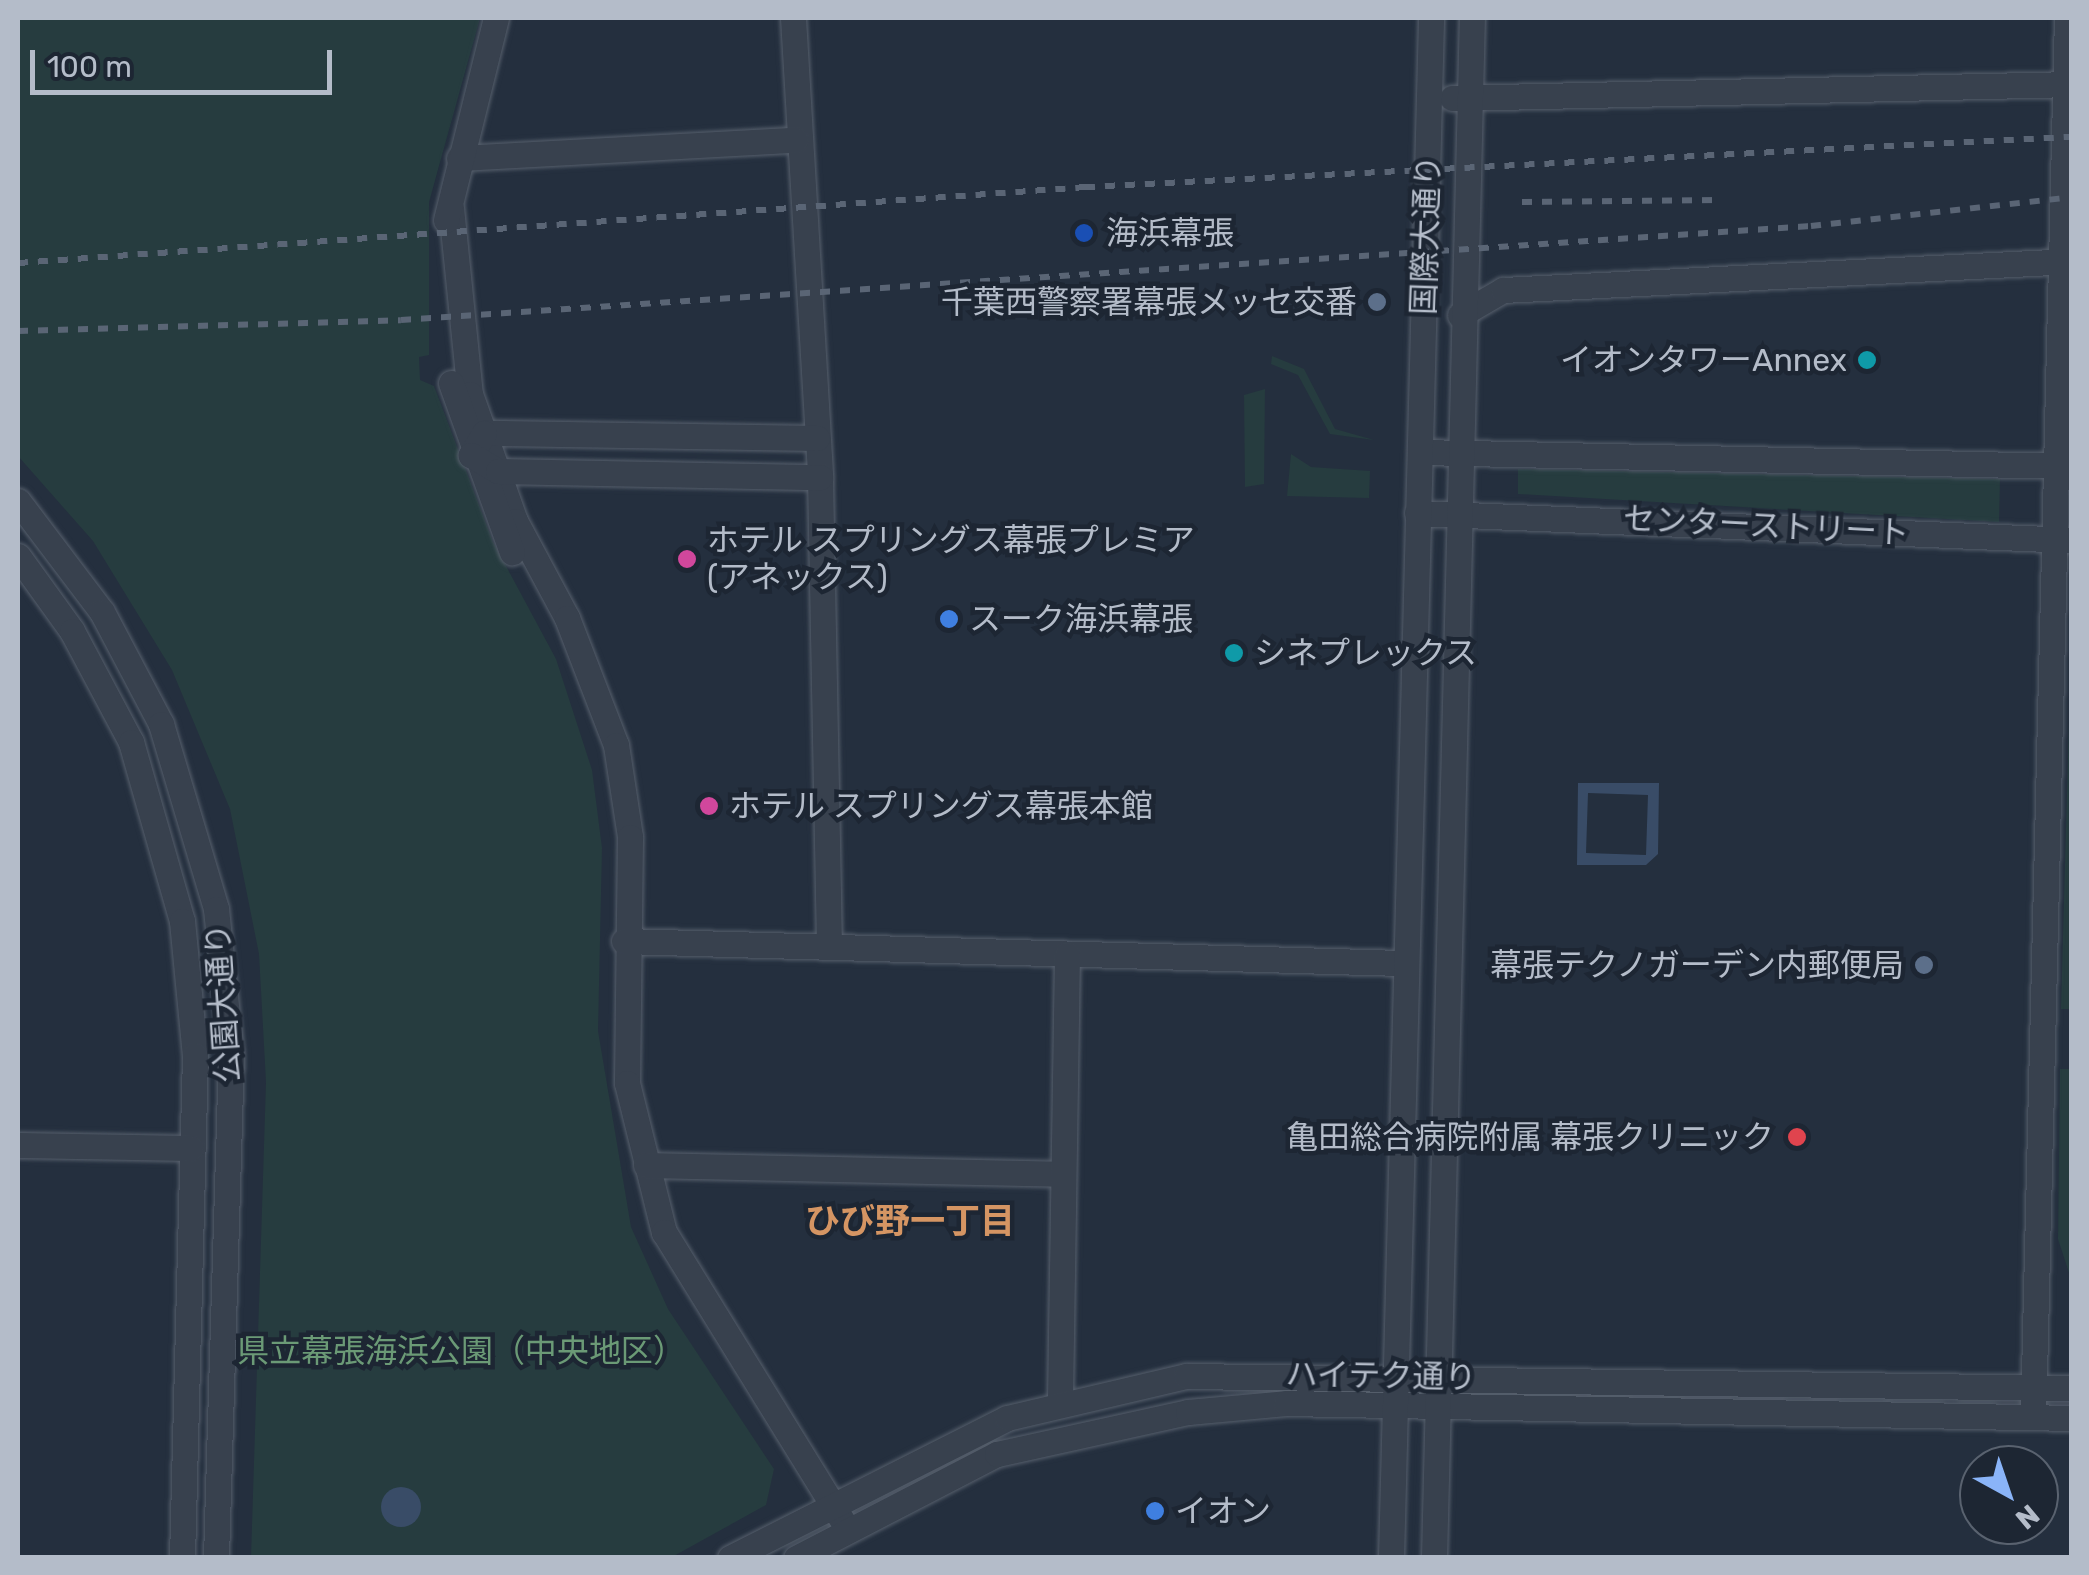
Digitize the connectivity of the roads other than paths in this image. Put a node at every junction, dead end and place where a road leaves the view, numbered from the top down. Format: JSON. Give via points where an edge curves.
{"nodes":[{"id":1,"x":496,"y":18,"type":"edge"},
{"id":2,"x":793,"y":18,"type":"edge"},
{"id":3,"x":1431,"y":18,"type":"edge"},
{"id":4,"x":1472,"y":18,"type":"edge"},
{"id":5,"x":2067,"y":18,"type":"edge"},
{"id":6,"x":2069,"y":84,"type":"edge"},
{"id":7,"x":1469,"y":98,"type":"junction"},
{"id":8,"x":1430,"y":99,"type":"junction"},
{"id":9,"x":796,"y":140,"type":"junction"},
{"id":10,"x":459,"y":158,"type":"junction"},
{"id":11,"x":2066,"y":262,"type":"edge"},
{"id":12,"x":1460,"y":315,"type":"junction"},
{"id":13,"x":817,"y":438,"type":"junction"},
{"id":14,"x":478,"y":444,"type":"junction"},
{"id":15,"x":1462,"y":450,"type":"junction"},
{"id":16,"x":1420,"y":452,"type":"junction"},
{"id":17,"x":2064,"y":466,"type":"edge"},
{"id":18,"x":498,"y":472,"type":"junction"},
{"id":19,"x":820,"y":477,"type":"junction"},
{"id":20,"x":18,"y":501,"type":"edge"},
{"id":21,"x":1418,"y":512,"type":"junction"},
{"id":22,"x":1461,"y":512,"type":"junction"},
{"id":23,"x":2063,"y":539,"type":"edge"},
{"id":24,"x":18,"y":556,"type":"edge"},
{"id":25,"x":624,"y":930,"type":"junction"},
{"id":26,"x":829,"y":945,"type":"junction"},
{"id":27,"x":1067,"y":954,"type":"junction"},
{"id":28,"x":1404,"y":964,"type":"junction"},
{"id":29,"x":18,"y":1145,"type":"edge"},
{"id":30,"x":192,"y":1148,"type":"junction"},
{"id":31,"x":646,"y":1165,"type":"junction"},
{"id":32,"x":1059,"y":1174,"type":"junction"},
{"id":33,"x":1395,"y":1376,"type":"junction"},
{"id":34,"x":1438,"y":1377,"type":"junction"},
{"id":35,"x":2034,"y":1387,"type":"junction"},
{"id":36,"x":2072,"y":1388,"type":"edge"},
{"id":37,"x":1060,"y":1399,"type":"junction"},
{"id":38,"x":1396,"y":1405,"type":"junction"},
{"id":39,"x":1438,"y":1406,"type":"junction"},
{"id":40,"x":2034,"y":1417,"type":"junction"},
{"id":41,"x":2072,"y":1418,"type":"edge"},
{"id":42,"x":831,"y":1503,"type":"junction"},
{"id":43,"x":848,"y":1530,"type":"junction"},
{"id":44,"x":182,"y":1558,"type":"edge"},
{"id":45,"x":216,"y":1558,"type":"edge"},
{"id":46,"x":730,"y":1558,"type":"edge"},
{"id":47,"x":796,"y":1558,"type":"edge"},
{"id":48,"x":1391,"y":1558,"type":"edge"},
{"id":49,"x":1434,"y":1558,"type":"edge"}],
"edges":[{"from":1,"to":10,"type":"street"},
{"from":2,"to":9,"type":"street"},
{"from":3,"to":8,"type":"street","name":"国際大通り"},
{"from":4,"to":7,"type":"street","name":"国際大通り"},
{"from":5,"to":6,"type":"street"},
{"from":6,"to":7,"type":"street"},
{"from":6,"to":11,"type":"street"},
{"from":7,"to":8,"type":"street"},
{"from":7,"to":12,"type":"street","name":"国際大通り"},
{"from":8,"to":16,"type":"street","name":"国際大通り"},
{"from":9,"to":10,"type":"street"},
{"from":9,"to":13,"type":"street"},
{"from":10,"to":14,"type":"street","via":[[451,208],[460,338]]},
{"from":11,"to":12,"type":"street","via":[[1503,290]]},
{"from":11,"to":17,"type":"street"},
{"from":12,"to":15,"type":"street","name":"国際大通り"},
{"from":13,"to":14,"type":"street"},
{"from":13,"to":19,"type":"street"},
{"from":14,"to":18,"type":"street"},
{"from":14,"to":25,"type":"street","via":[[590,710]]},
{"from":15,"to":16,"type":"street","name":"センターストリート"},
{"from":15,"to":17,"type":"street","name":"センターストリート"},
{"from":15,"to":22,"type":"street","name":"国際大通り"},
{"from":16,"to":21,"type":"street","name":"国際大通り"},
{"from":17,"to":23,"type":"street"},
{"from":18,"to":19,"type":"street"},
{"from":18,"to":25,"type":"street","via":[[616,746],[630,837]]},
{"from":19,"to":26,"type":"street"},
{"from":20,"to":45,"type":"street","name":"公園大通り","via":[[102,612],[161,724],[216,909],[231,1055]]},
{"from":21,"to":22,"type":"street","name":"センターストリート"},
{"from":21,"to":28,"type":"street","name":"国際大通り"},
{"from":22,"to":23,"type":"street","name":"センターストリート"},
{"from":22,"to":34,"type":"street","name":"国際大通り"},
{"from":23,"to":35,"type":"street"},
{"from":24,"to":30,"type":"street","name":"公園大通り","via":[[72,631],[130,742],[170,864],[190,985]]},
{"from":25,"to":26,"type":"street"},
{"from":25,"to":31,"type":"street","via":[[627,1083]]},
{"from":26,"to":27,"type":"street"},
{"from":27,"to":28,"type":"street"},
{"from":27,"to":32,"type":"street"},
{"from":28,"to":33,"type":"street","name":"国際大通り"},
{"from":29,"to":30,"type":"street"},
{"from":30,"to":44,"type":"street","name":"公園大通り"},
{"from":31,"to":32,"type":"street"},
{"from":31,"to":42,"type":"street","via":[[693,1289]]},
{"from":32,"to":37,"type":"street"},
{"from":33,"to":34,"type":"street","name":"ハイテク通り"},
{"from":33,"to":37,"type":"street","name":"ハイテク通り","via":[[1186,1376]]},
{"from":33,"to":38,"type":"street","name":"国際大通り"},
{"from":34,"to":35,"type":"street","name":"ハイテク通り"},
{"from":34,"to":39,"type":"street","name":"国際大通り"},
{"from":35,"to":36,"type":"street","name":"ハイテク通り"},
{"from":35,"to":40,"type":"street"},
{"from":37,"to":42,"type":"street","name":"ハイテク通り"},
{"from":38,"to":39,"type":"street","name":"ハイテク通り"},
{"from":38,"to":43,"type":"street","name":"ハイテク通り","via":[[1286,1403],[1121,1421],[997,1454]]},
{"from":38,"to":48,"type":"street","name":"国際大通り"},
{"from":39,"to":40,"type":"street","name":"ハイテク通り"},
{"from":39,"to":49,"type":"street","name":"国際大通り"},
{"from":40,"to":41,"type":"street","name":"ハイテク通り"},
{"from":42,"to":43,"type":"street"},
{"from":42,"to":46,"type":"street","name":"ハイテク通り"},
{"from":43,"to":47,"type":"street","name":"ハイテク通り"}]}
